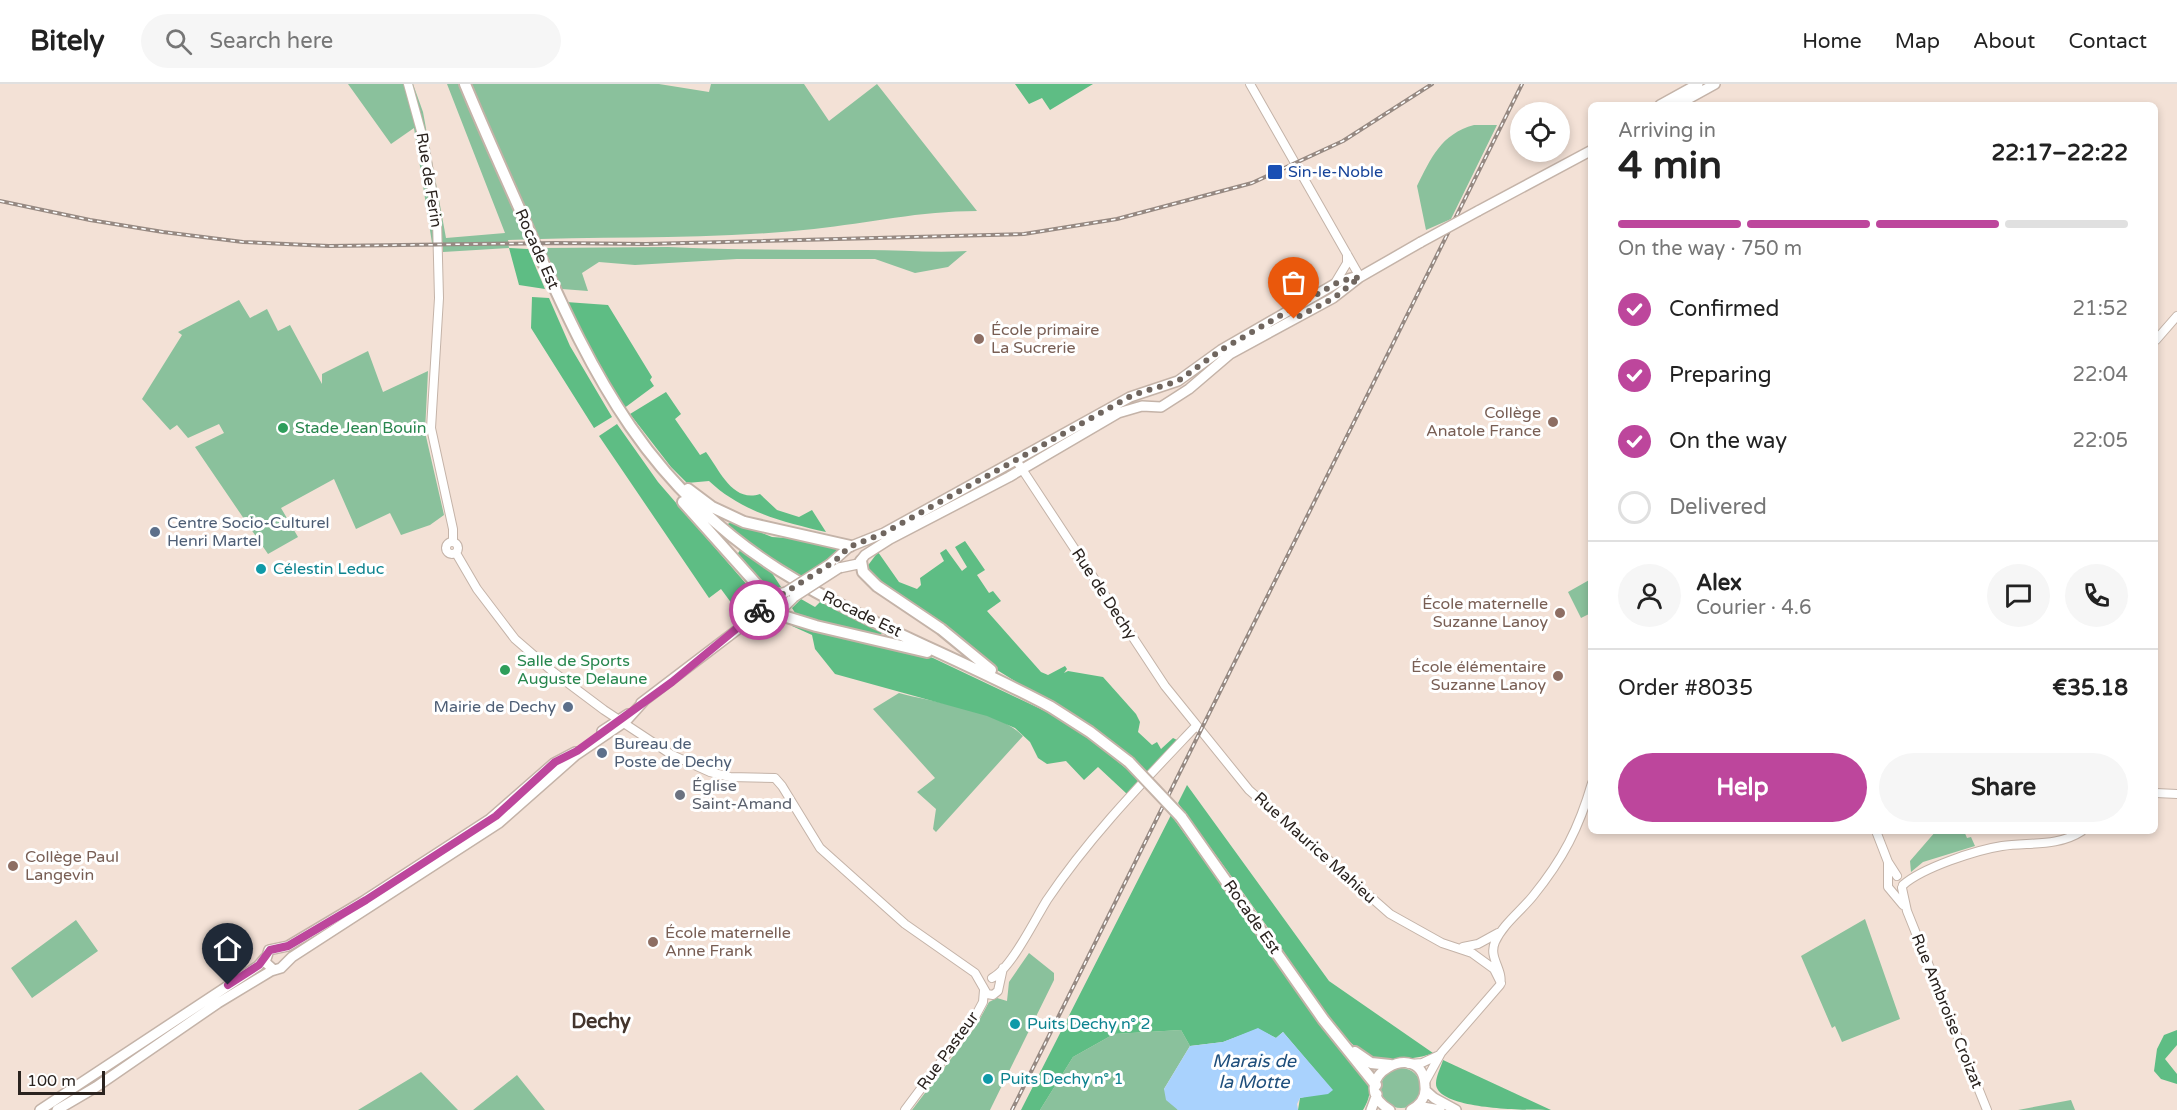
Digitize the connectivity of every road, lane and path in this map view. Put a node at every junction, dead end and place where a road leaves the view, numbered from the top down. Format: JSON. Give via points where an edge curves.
{"nodes":[{"id":1,"x":408,"y":84,"type":"edge"},
{"id":2,"x":465,"y":84,"type":"edge"},
{"id":3,"x":1250,"y":84,"type":"edge"},
{"id":4,"x":1698,"y":84,"type":"edge"},
{"id":5,"x":1715,"y":84,"type":"edge"},
{"id":6,"x":1665,"y":102,"type":"edge"},
{"id":7,"x":1682,"y":102,"type":"edge"},
{"id":8,"x":1587,"y":152,"type":"edge"},
{"id":9,"x":1347,"y":252,"type":"junction"},
{"id":10,"x":1360,"y":277,"type":"junction"},
{"id":11,"x":1332,"y":287,"type":"junction"},
{"id":12,"x":2177,"y":316,"type":"edge"},
{"id":13,"x":2158,"y":338,"type":"edge"},
{"id":14,"x":1154,"y":389,"type":"junction"},
{"id":15,"x":1165,"y":403,"type":"junction"},
{"id":16,"x":1151,"y":406,"type":"junction"},
{"id":17,"x":646,"y":450,"type":"junction"},
{"id":18,"x":1016,"y":460,"type":"junction"},
{"id":19,"x":1022,"y":469,"type":"junction"},
{"id":20,"x":852,"y":546,"type":"junction"},
{"id":21,"x":862,"y":559,"type":"junction"},
{"id":22,"x":835,"y":566,"type":"junction"},
{"id":23,"x":790,"y":594,"type":"junction"},
{"id":24,"x":763,"y":602,"type":"junction"},
{"id":25,"x":774,"y":614,"type":"junction"},
{"id":26,"x":733,"y":634,"type":"junction"},
{"id":27,"x":975,"y":669,"type":"junction"},
{"id":28,"x":1029,"y":696,"type":"junction"},
{"id":29,"x":623,"y":719,"type":"junction"},
{"id":30,"x":1196,"y":726,"type":"junction"},
{"id":31,"x":2158,"y":791,"type":"edge"},
{"id":32,"x":2176,"y":794,"type":"edge"},
{"id":33,"x":1588,"y":797,"type":"edge"},
{"id":34,"x":1877,"y":834,"type":"edge"},
{"id":35,"x":2076,"y":834,"type":"edge"},
{"id":36,"x":1888,"y":862,"type":"junction"},
{"id":37,"x":422,"y":868,"type":"junction"},
{"id":38,"x":1888,"y":881,"type":"junction"},
{"id":39,"x":1900,"y":882,"type":"junction"},
{"id":40,"x":1892,"y":891,"type":"junction"},
{"id":41,"x":1907,"y":911,"type":"junction"},
{"id":42,"x":1506,"y":927,"type":"junction"},
{"id":43,"x":1481,"y":943,"type":"junction"},
{"id":44,"x":1452,"y":946,"type":"junction"},
{"id":45,"x":278,"y":949,"type":"junction"},
{"id":46,"x":1493,"y":951,"type":"junction"},
{"id":47,"x":265,"y":958,"type":"junction"},
{"id":48,"x":1479,"y":958,"type":"junction"},
{"id":49,"x":285,"y":962,"type":"junction"},
{"id":50,"x":274,"y":970,"type":"junction"},
{"id":51,"x":995,"y":980,"type":"junction"},
{"id":52,"x":1501,"y":983,"type":"junction"},
{"id":53,"x":983,"y":987,"type":"junction"},
{"id":54,"x":1335,"y":1034,"type":"junction"},
{"id":55,"x":1441,"y":1053,"type":"junction"},
{"id":56,"x":1408,"y":1064,"type":"junction"},
{"id":57,"x":1390,"y":1065,"type":"junction"},
{"id":58,"x":1425,"y":1086,"type":"junction"},
{"id":59,"x":1376,"y":1090,"type":"junction"},
{"id":60,"x":1414,"y":1108,"type":"edge"},
{"id":61,"x":40,"y":1110,"type":"edge"},
{"id":62,"x":57,"y":1110,"type":"edge"},
{"id":63,"x":905,"y":1110,"type":"edge"},
{"id":64,"x":1371,"y":1110,"type":"edge"},
{"id":65,"x":1390,"y":1110,"type":"edge"},
{"id":66,"x":1440,"y":1110,"type":"edge"},
{"id":67,"x":1456,"y":1110,"type":"edge"},
{"id":68,"x":1987,"y":1110,"type":"edge"}],
"edges":[{"from":1,"to":29,"type":"street","name":"Rue de Ferin","via":[[433,187],[439,278],[431,428],[453,541],[458,546],[456,553],[477,590],[511,634],[552,671]]},
{"from":2,"to":17,"type":"highway","name":"Rocade Est","via":[[584,352]]},
{"from":3,"to":9,"type":"street"},
{"from":4,"to":6,"type":"main road"},
{"from":5,"to":7,"type":"main road"},
{"from":8,"to":10,"type":"main road","bridge":true},
{"from":9,"to":10,"type":"street"},
{"from":9,"to":11,"type":"street","via":[[1347,263]]},
{"from":10,"to":11,"type":"main road","via":[[1345,279]]},
{"from":10,"to":15,"type":"main road","via":[[1334,298],[1227,357],[1189,389]]},
{"from":11,"to":14,"type":"main road","via":[[1221,350],[1183,378]]},
{"from":12,"to":13,"type":"street"},
{"from":14,"to":15,"type":"main road","via":[[1166,393]]},
{"from":14,"to":16,"type":"main road","via":[[1146,398]]},
{"from":14,"to":18,"type":"main road","via":[[1133,395]]},
{"from":15,"to":16,"type":"main road","via":[[1158,408]]},
{"from":16,"to":19,"type":"main road","via":[[1118,413]]},
{"from":17,"to":20,"type":"highway","via":[[691,492],[728,516],[763,528]]},
{"from":17,"to":24,"type":"highway","via":[[670,487],[760,588]]},
{"from":17,"to":27,"type":"highway","name":"Rocade Est","via":[[695,504],[766,561],[816,591]]},
{"from":18,"to":19,"type":"street","name":"Rue de Dechy"},
{"from":18,"to":20,"type":"main road","via":[[884,533]]},
{"from":19,"to":21,"type":"main road","via":[[887,541]]},
{"from":19,"to":30,"type":"street","name":"Rue de Dechy","via":[[1147,659]]},
{"from":20,"to":21,"type":"main road","via":[[861,549]]},
{"from":20,"to":22,"type":"main road"},
{"from":21,"to":22,"type":"main road"},
{"from":21,"to":28,"type":"highway","via":[[862,572],[877,586]]},
{"from":22,"to":23,"type":"main road","bridge":true},
{"from":23,"to":24,"type":"main road","via":[[770,594]]},
{"from":23,"to":25,"type":"main road"},
{"from":24,"to":25,"type":"main road","via":[[764,611]]},
{"from":24,"to":26,"type":"main road","via":[[755,615]]},
{"from":25,"to":26,"type":"main road"},
{"from":25,"to":27,"type":"highway","via":[[911,647]]},
{"from":26,"to":29,"type":"main road"},
{"from":27,"to":28,"type":"highway","name":"Rocade Est"},
{"from":28,"to":54,"type":"highway","name":"Rocade Est","bridge":true,"via":[[1076,722],[1129,762],[1181,817]]},
{"from":29,"to":37,"type":"main road","via":[[575,754],[506,818]]},
{"from":29,"to":53,"type":"street","name":"Rue de Ferin","via":[[680,758],[723,776],[775,778],[818,846],[905,924],[975,973]]},
{"from":30,"to":44,"type":"street","name":"Rue Maurice Mahieu","via":[[1257,798],[1352,882],[1395,918]]},
{"from":30,"to":51,"type":"street","via":[[1104,824],[1050,896]]},
{"from":31,"to":32,"type":"street"},
{"from":33,"to":42,"type":"street","via":[[1572,839],[1538,890]]},
{"from":34,"to":36,"type":"street"},
{"from":35,"to":39,"type":"street","via":[[2059,842],[1992,848]]},
{"from":36,"to":38,"type":"street"},
{"from":36,"to":39,"type":"street"},
{"from":37,"to":45,"type":"main road"},
{"from":37,"to":49,"type":"main road"},
{"from":38,"to":39,"type":"street"},
{"from":38,"to":40,"type":"street","name":"Rue Ambroise Croizat"},
{"from":39,"to":40,"type":"street"},
{"from":39,"to":41,"type":"street","name":"Rue Ambroise Croizat"},
{"from":40,"to":41,"type":"street","name":"Rue Ambroise Croizat"},
{"from":41,"to":68,"type":"street","name":"Rue Ambroise Croizat"},
{"from":42,"to":43,"type":"street"},
{"from":42,"to":46,"type":"street"},
{"from":43,"to":44,"type":"street"},
{"from":43,"to":46,"type":"street","via":[[1490,943]]},
{"from":43,"to":48,"type":"street","via":[[1475,951]]},
{"from":44,"to":48,"type":"street","name":"Rue Maurice Mahieu"},
{"from":45,"to":47,"type":"main road","via":[[270,950]]},
{"from":45,"to":49,"type":"main road","via":[[285,954]]},
{"from":46,"to":48,"type":"street","via":[[1490,959]]},
{"from":46,"to":52,"type":"street"},
{"from":47,"to":50,"type":"main road"},
{"from":47,"to":61,"type":"main road","via":[[141,1046]]},
{"from":48,"to":52,"type":"street","via":[[1494,969]]},
{"from":49,"to":50,"type":"main road"},
{"from":50,"to":62,"type":"main road"},
{"from":51,"to":53,"type":"street"},
{"from":51,"to":53,"type":"street","via":[[999,990],[996,994],[988,994]]},
{"from":52,"to":55,"type":"street"},
{"from":53,"to":63,"type":"street","name":"Rue Pasteur","via":[[980,1009]]},
{"from":54,"to":57,"type":"highway","via":[[1371,1064]]},
{"from":54,"to":59,"type":"highway"},
{"from":55,"to":56,"type":"street","via":[[1424,1063]]},
{"from":55,"to":58,"type":"street"},
{"from":56,"to":57,"type":"main road"},
{"from":56,"to":58,"type":"main road","via":[[1419,1071]]},
{"from":57,"to":59,"type":"main road","via":[[1380,1073]]},
{"from":58,"to":60,"type":"main road"},
{"from":58,"to":67,"type":"main road","via":[[1434,1098]]},
{"from":59,"to":64,"type":"main road"},
{"from":59,"to":65,"type":"main road"},
{"from":60,"to":66,"type":"main road"}]}
